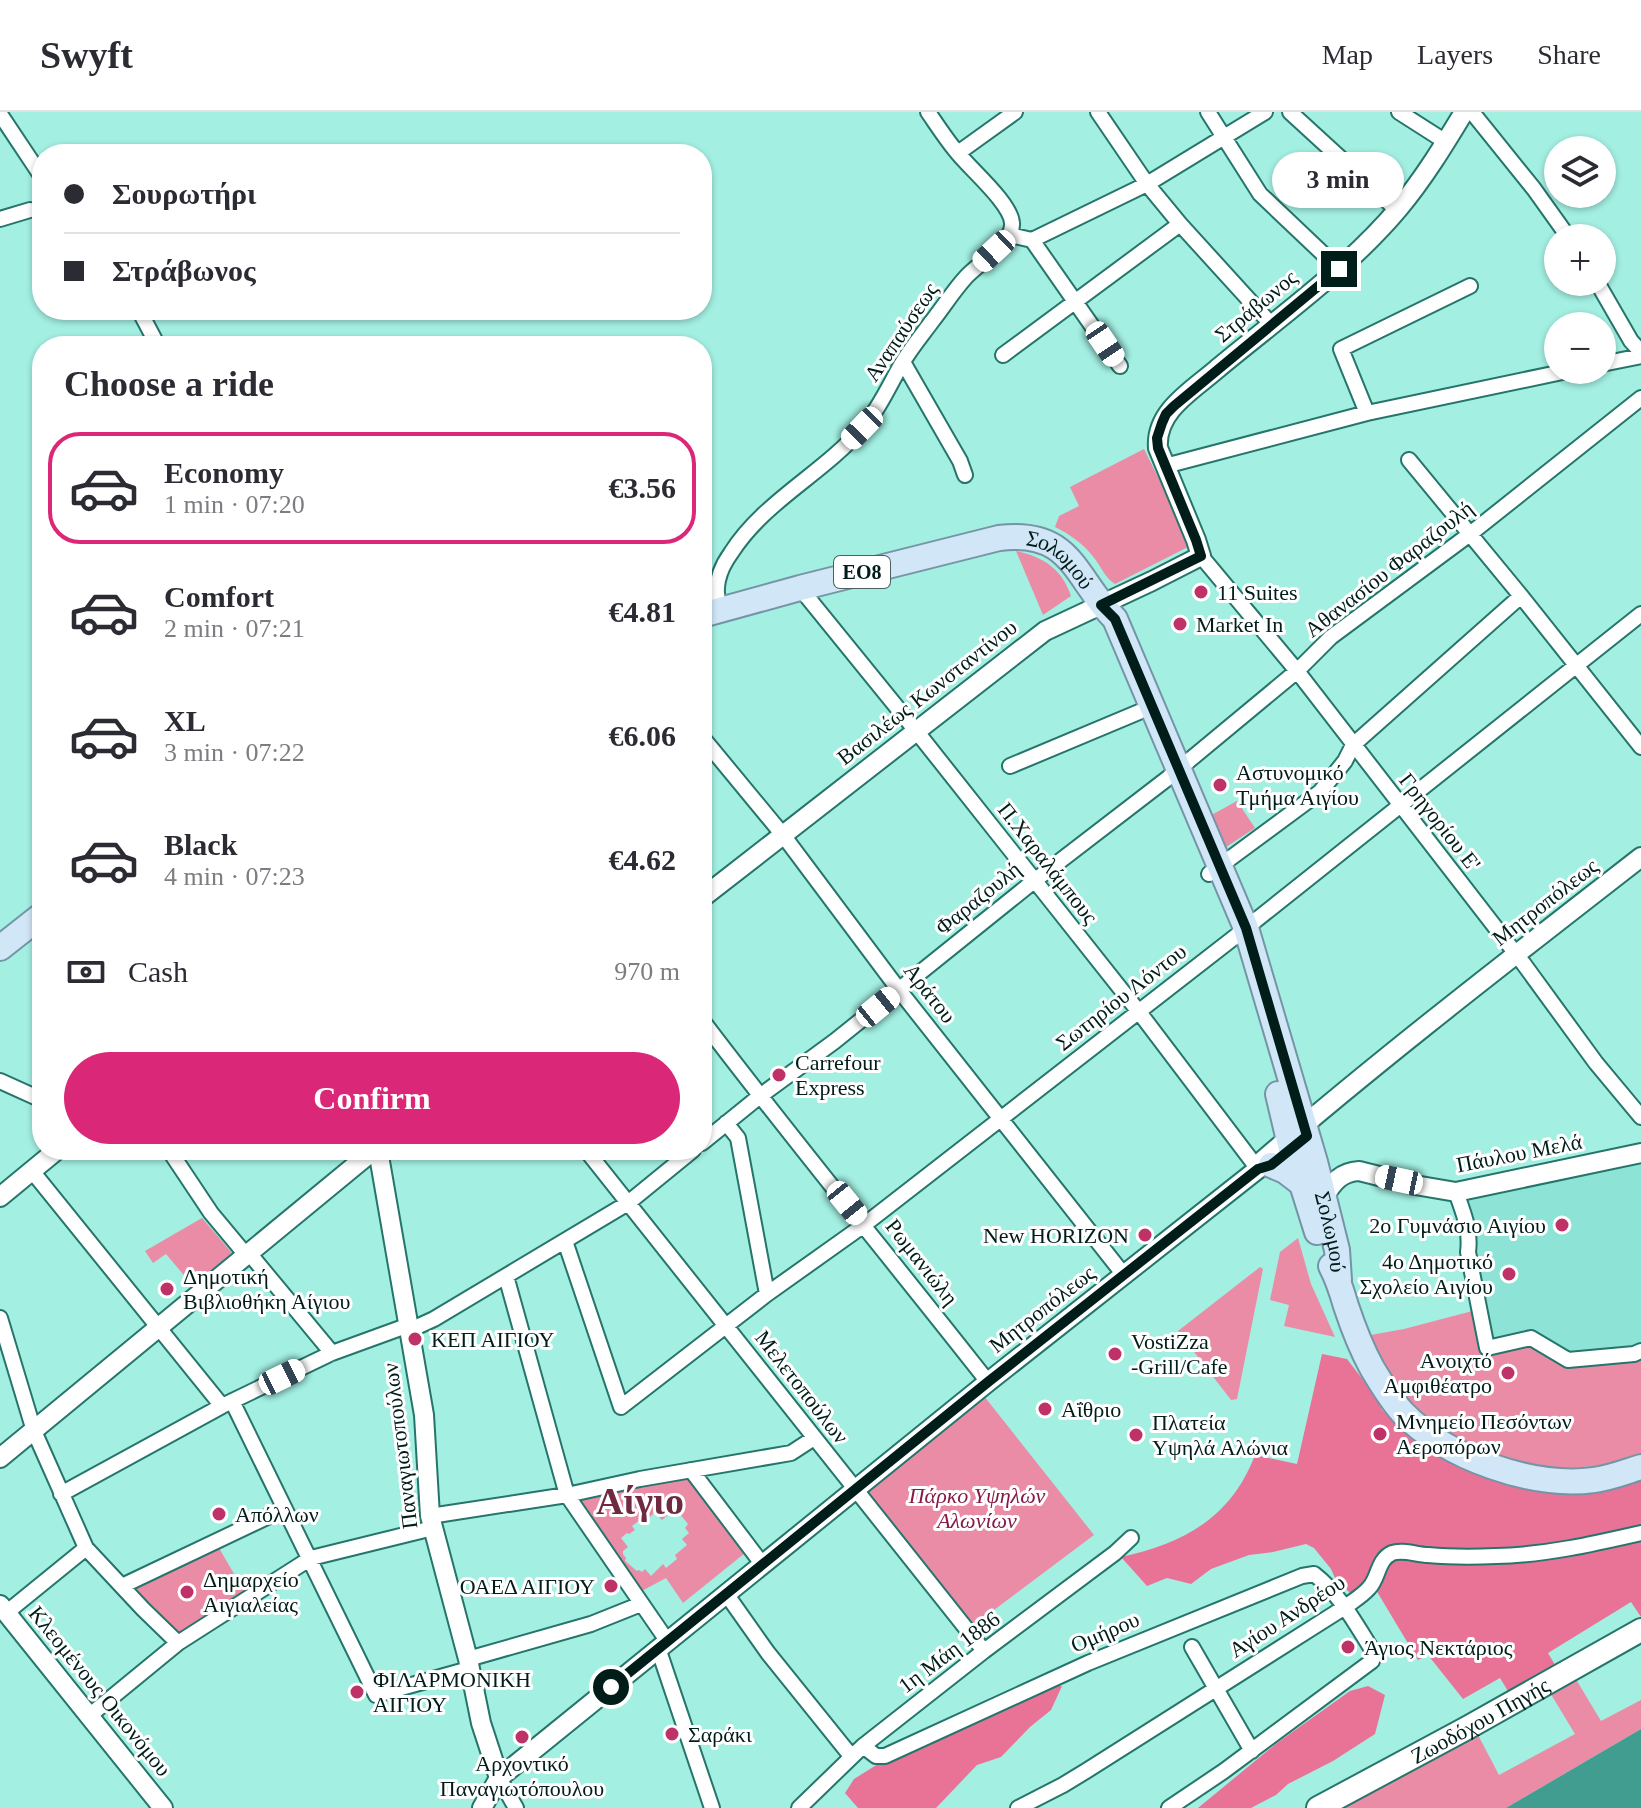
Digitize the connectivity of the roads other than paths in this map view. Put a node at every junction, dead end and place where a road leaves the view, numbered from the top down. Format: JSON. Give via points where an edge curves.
{"nodes":[{"id":1,"x":928,"y":112,"type":"edge"},
{"id":2,"x":1015,"y":112,"type":"edge"},
{"id":3,"x":1098,"y":112,"type":"edge"},
{"id":4,"x":1208,"y":112,"type":"edge"},
{"id":5,"x":1265,"y":112,"type":"edge"},
{"id":6,"x":1290,"y":112,"type":"edge"},
{"id":7,"x":1399,"y":112,"type":"edge"},
{"id":8,"x":1464,"y":112,"type":"edge"},
{"id":9,"x":1472,"y":112,"type":"edge"},
{"id":10,"x":1,"y":117,"type":"edge"},
{"id":11,"x":1224,"y":137,"type":"junction"},
{"id":12,"x":1446,"y":142,"type":"junction"},
{"id":13,"x":958,"y":153,"type":"junction"},
{"id":14,"x":32,"y":162,"type":"edge"},
{"id":15,"x":1147,"y":184,"type":"junction"},
{"id":16,"x":30,"y":210,"type":"dead end"},
{"id":17,"x":1397,"y":210,"type":"junction"},
{"id":18,"x":0,"y":219,"type":"edge"},
{"id":19,"x":1180,"y":224,"type":"junction"},
{"id":20,"x":1559,"y":224,"type":"edge"},
{"id":21,"x":1010,"y":235,"type":"junction"},
{"id":22,"x":1032,"y":240,"type":"junction"},
{"id":23,"x":1339,"y":269,"type":"junction"},
{"id":24,"x":1470,"y":286,"type":"dead end"},
{"id":25,"x":1605,"y":296,"type":"edge"},
{"id":26,"x":1075,"y":301,"type":"junction"},
{"id":27,"x":1271,"y":324,"type":"junction"},
{"id":28,"x":1641,"y":354,"type":"edge"},
{"id":29,"x":1003,"y":355,"type":"dead end"},
{"id":30,"x":1616,"y":360,"type":"edge"},
{"id":31,"x":903,"y":362,"type":"junction"},
{"id":32,"x":1120,"y":366,"type":"dead end"},
{"id":33,"x":1544,"y":376,"type":"edge"},
{"id":34,"x":1641,"y":398,"type":"edge"},
{"id":35,"x":1367,"y":413,"type":"junction"},
{"id":36,"x":1409,"y":460,"type":"dead end"},
{"id":37,"x":1165,"y":466,"type":"junction"},
{"id":38,"x":965,"y":475,"type":"dead end"},
{"id":39,"x":1470,"y":534,"type":"junction"},
{"id":40,"x":1201,"y":556,"type":"junction"},
{"id":41,"x":800,"y":588,"type":"junction"},
{"id":42,"x":1521,"y":596,"type":"junction"},
{"id":43,"x":712,"y":604,"type":"edge"},
{"id":44,"x":1101,"y":605,"type":"junction"},
{"id":45,"x":1641,"y":614,"type":"edge"},
{"id":46,"x":712,"y":615,"type":"edge"},
{"id":47,"x":1576,"y":666,"type":"junction"},
{"id":48,"x":1297,"y":671,"type":"junction"},
{"id":49,"x":1139,"y":712,"type":"junction"},
{"id":50,"x":917,"y":732,"type":"junction"},
{"id":51,"x":1353,"y":745,"type":"junction"},
{"id":52,"x":1641,"y":747,"type":"edge"},
{"id":53,"x":712,"y":749,"type":"edge"},
{"id":54,"x":1010,"y":766,"type":"dead end"},
{"id":55,"x":1173,"y":774,"type":"junction"},
{"id":56,"x":1400,"y":806,"type":"junction"},
{"id":57,"x":783,"y":835,"type":"junction"},
{"id":58,"x":1641,"y":857,"type":"edge"},
{"id":59,"x":1215,"y":870,"type":"junction"},
{"id":60,"x":1641,"y":870,"type":"edge"},
{"id":61,"x":1034,"y":881,"type":"junction"},
{"id":62,"x":712,"y":890,"type":"edge"},
{"id":63,"x":32,"y":923,"type":"edge"},
{"id":64,"x":1241,"y":932,"type":"junction"},
{"id":65,"x":0,"y":948,"type":"edge"},
{"id":66,"x":1520,"y":959,"type":"junction"},
{"id":67,"x":899,"y":990,"type":"junction"},
{"id":68,"x":1139,"y":1012,"type":"junction"},
{"id":69,"x":712,"y":1033,"type":"edge"},
{"id":70,"x":0,"y":1081,"type":"edge"},
{"id":71,"x":32,"y":1095,"type":"edge"},
{"id":72,"x":760,"y":1096,"type":"junction"},
{"id":73,"x":1000,"y":1117,"type":"junction"},
{"id":74,"x":1641,"y":1117,"type":"edge"},
{"id":75,"x":726,"y":1123,"type":"junction"},
{"id":76,"x":712,"y":1135,"type":"edge"},
{"id":77,"x":1298,"y":1137,"type":"junction"},
{"id":78,"x":1641,"y":1153,"type":"edge"},
{"id":79,"x":45,"y":1160,"type":"edge"},
{"id":80,"x":176,"y":1160,"type":"edge"},
{"id":81,"x":364,"y":1160,"type":"edge"},
{"id":82,"x":378,"y":1160,"type":"edge"},
{"id":83,"x":594,"y":1160,"type":"edge"},
{"id":84,"x":681,"y":1160,"type":"edge"},
{"id":85,"x":1264,"y":1167,"type":"junction"},
{"id":86,"x":32,"y":1171,"type":"junction"},
{"id":87,"x":1302,"y":1184,"type":"junction"},
{"id":88,"x":1456,"y":1192,"type":"junction"},
{"id":89,"x":0,"y":1197,"type":"edge"},
{"id":90,"x":1324,"y":1197,"type":"junction"},
{"id":91,"x":628,"y":1203,"type":"junction"},
{"id":92,"x":864,"y":1225,"type":"junction"},
{"id":93,"x":565,"y":1241,"type":"junction"},
{"id":94,"x":248,"y":1254,"type":"junction"},
{"id":95,"x":1124,"y":1275,"type":"junction"},
{"id":96,"x":506,"y":1276,"type":"junction"},
{"id":97,"x":1339,"y":1280,"type":"junction"},
{"id":98,"x":767,"y":1294,"type":"junction"},
{"id":99,"x":0,"y":1318,"type":"edge"},
{"id":100,"x":726,"y":1326,"type":"junction"},
{"id":101,"x":159,"y":1327,"type":"junction"},
{"id":102,"x":409,"y":1328,"type":"junction"},
{"id":103,"x":1641,"y":1351,"type":"edge"},
{"id":104,"x":332,"y":1353,"type":"junction"},
{"id":105,"x":988,"y":1382,"type":"junction"},
{"id":106,"x":227,"y":1404,"type":"junction"},
{"id":107,"x":34,"y":1431,"type":"junction"},
{"id":108,"x":814,"y":1438,"type":"junction"},
{"id":109,"x":0,"y":1458,"type":"edge"},
{"id":110,"x":1641,"y":1467,"type":"edge"},
{"id":111,"x":691,"y":1470,"type":"junction"},
{"id":112,"x":855,"y":1490,"type":"junction"},
{"id":113,"x":61,"y":1494,"type":"junction"},
{"id":114,"x":567,"y":1495,"type":"junction"},
{"id":115,"x":284,"y":1509,"type":"junction"},
{"id":116,"x":432,"y":1522,"type":"junction"},
{"id":117,"x":1641,"y":1533,"type":"edge"},
{"id":118,"x":1131,"y":1538,"type":"dead end"},
{"id":119,"x":86,"y":1548,"type":"junction"},
{"id":120,"x":311,"y":1558,"type":"junction"},
{"id":121,"x":763,"y":1565,"type":"junction"},
{"id":122,"x":122,"y":1586,"type":"junction"},
{"id":123,"x":727,"y":1595,"type":"junction"},
{"id":124,"x":641,"y":1604,"type":"junction"},
{"id":125,"x":1345,"y":1607,"type":"junction"},
{"id":126,"x":3,"y":1609,"type":"edge"},
{"id":127,"x":1641,"y":1630,"type":"edge"},
{"id":128,"x":178,"y":1643,"type":"junction"},
{"id":129,"x":663,"y":1645,"type":"junction"},
{"id":130,"x":1192,"y":1647,"type":"dead end"},
{"id":131,"x":984,"y":1651,"type":"junction"},
{"id":132,"x":468,"y":1664,"type":"junction"},
{"id":133,"x":1215,"y":1689,"type":"junction"},
{"id":134,"x":89,"y":1716,"type":"junction"},
{"id":135,"x":863,"y":1746,"type":"junction"},
{"id":136,"x":1252,"y":1751,"type":"junction"},
{"id":137,"x":851,"y":1756,"type":"junction"},
{"id":138,"x":499,"y":1778,"type":"junction"},
{"id":139,"x":163,"y":1808,"type":"edge"},
{"id":140,"x":482,"y":1808,"type":"edge"},
{"id":141,"x":516,"y":1808,"type":"edge"},
{"id":142,"x":712,"y":1808,"type":"edge"},
{"id":143,"x":799,"y":1808,"type":"edge"},
{"id":144,"x":1018,"y":1808,"type":"edge"},
{"id":145,"x":1169,"y":1808,"type":"edge"},
{"id":146,"x":1318,"y":1808,"type":"edge"}],
"edges":[{"from":1,"to":13,"type":"street"},
{"from":2,"to":13,"type":"street"},
{"from":3,"to":15,"type":"street"},
{"from":4,"to":11,"type":"street"},
{"from":5,"to":11,"type":"street"},
{"from":6,"to":17,"type":"street"},
{"from":7,"to":12,"type":"street"},
{"from":8,"to":12,"type":"street","name":"Στράβωνος"},
{"from":9,"to":20,"type":"street"},
{"from":10,"to":14,"type":"street"},
{"from":11,"to":15,"type":"street"},
{"from":11,"to":23,"type":"street","via":[[1260,194]]},
{"from":12,"to":17,"type":"street","name":"Στράβωνος"},
{"from":13,"to":21,"type":"street","via":[[1002,202],[1012,223]]},
{"from":15,"to":19,"type":"street"},
{"from":15,"to":22,"type":"street"},
{"from":16,"to":18,"type":"street"},
{"from":17,"to":23,"type":"street","name":"Στράβωνος"},
{"from":19,"to":26,"type":"street"},
{"from":19,"to":27,"type":"street"},
{"from":21,"to":22,"type":"street"},
{"from":21,"to":31,"type":"street","name":"Αναπαύσεως","via":[[966,276]]},
{"from":22,"to":26,"type":"street"},
{"from":23,"to":27,"type":"street","name":"Στράβωνος"},
{"from":24,"to":35,"type":"street","via":[[1341,349]]},
{"from":25,"to":28,"type":"street"},
{"from":26,"to":29,"type":"street"},
{"from":26,"to":32,"type":"street"},
{"from":27,"to":37,"type":"street","name":"Στράβωνος","via":[[1166,414],[1157,438]]},
{"from":28,"to":30,"type":"street"},
{"from":31,"to":38,"type":"street"},
{"from":31,"to":43,"type":"street","name":"Αναπαύσεως","via":[[862,428],[737,543]]},
{"from":33,"to":35,"type":"street"},
{"from":34,"to":39,"type":"street","name":"Αθανασίου Φαραζουλή"},
{"from":35,"to":37,"type":"street"},
{"from":36,"to":39,"type":"street"},
{"from":37,"to":40,"type":"street","name":"Στράβωνος"},
{"from":39,"to":42,"type":"street"},
{"from":39,"to":48,"type":"street","name":"Αθανασίου Φαραζουλή","via":[[1331,637]]},
{"from":40,"to":44,"type":"street","name":"Βασιλέως Κωνσταντίνου"},
{"from":40,"to":48,"type":"street","name":"Γρηγορίου Ε'"},
{"from":41,"to":44,"type":"main road","name":"Σολωμού","number":"ΕΟ8","via":[[972,544],[1030,538],[1057,548]]},
{"from":41,"to":46,"type":"main road","number":"ΕΟ8"},
{"from":41,"to":50,"type":"street","name":"Π.Χαραλάμπους"},
{"from":42,"to":47,"type":"street"},
{"from":42,"to":51,"type":"street"},
{"from":44,"to":49,"type":"main road","name":"Σολωμού","number":"ΕΟ8","via":[[1101,624]]},
{"from":44,"to":50,"type":"street","name":"Βασιλέως Κωνσταντίνου","via":[[1033,639]]},
{"from":44,"to":55,"type":"main road","name":"Σολωμού","number":"ΕΟ8","via":[[1115,619]]},
{"from":45,"to":47,"type":"street","name":"Σωτηρίου Λόντου"},
{"from":47,"to":52,"type":"street"},
{"from":47,"to":56,"type":"street","name":"Σωτηρίου Λόντου"},
{"from":48,"to":51,"type":"street","name":"Γρηγορίου Ε'"},
{"from":48,"to":55,"type":"street","name":"Αθανασίου Φαραζουλή"},
{"from":49,"to":54,"type":"street"},
{"from":49,"to":55,"type":"main road","name":"Σολωμού","number":"ΕΟ8"},
{"from":50,"to":57,"type":"street","name":"Βασιλέως Κωνσταντίνου"},
{"from":50,"to":61,"type":"street","name":"Π.Χαραλάμπους"},
{"from":51,"to":56,"type":"street","name":"Γρηγορίου Ε'"},
{"from":51,"to":59,"type":"street","via":[[1320,792]]},
{"from":53,"to":57,"type":"street","name":"Αράτου"},
{"from":55,"to":59,"type":"main road","name":"Σολωμού","number":"ΕΟ8"},
{"from":55,"to":61,"type":"street","name":"Φαραζουλή"},
{"from":56,"to":64,"type":"street","name":"Σωτηρίου Λόντου"},
{"from":56,"to":66,"type":"street","name":"Γρηγορίου Ε'"},
{"from":57,"to":62,"type":"street","name":"Βασιλέως Κωνσταντίνου"},
{"from":57,"to":67,"type":"street","name":"Αράτου"},
{"from":58,"to":66,"type":"street","name":"Μητροπόλεως"},
{"from":59,"to":64,"type":"main road","name":"Σολωμού","number":"ΕΟ8"},
{"from":60,"to":66,"type":"street","name":"Μητροπόλεως"},
{"from":61,"to":67,"type":"street","name":"Φαραζουλή"},
{"from":61,"to":68,"type":"street","name":"Π.Χαραλάμπους"},
{"from":63,"to":65,"type":"main road"},
{"from":64,"to":68,"type":"street","name":"Σωτηρίου Λόντου"},
{"from":64,"to":77,"type":"main road","name":"Σολωμού","number":"ΕΟ8"},
{"from":66,"to":74,"type":"street","name":"Γρηγορίου Ε'"},
{"from":66,"to":77,"type":"street","name":"Μητροπόλεως"},
{"from":67,"to":72,"type":"street","name":"Φαραζουλή"},
{"from":67,"to":73,"type":"street","name":"Αράτου"},
{"from":68,"to":73,"type":"street","name":"Σωτηρίου Λόντου"},
{"from":68,"to":85,"type":"street","name":"Π.Χαραλάμπους"},
{"from":69,"to":72,"type":"street","name":"Ρωμανιώλη"},
{"from":70,"to":71,"type":"street"},
{"from":72,"to":75,"type":"street","name":"Φαραζουλή"},
{"from":72,"to":92,"type":"street","name":"Ρωμανιώλη"},
{"from":73,"to":92,"type":"street","name":"Σωτηρίου Λόντου"},
{"from":73,"to":95,"type":"street","name":"Αράτου"},
{"from":75,"to":76,"type":"street","name":"Φαραζουλή"},
{"from":75,"to":98,"type":"street","via":[[738,1138]]},
{"from":77,"to":85,"type":"street","name":"Μητροπόλεως","via":[[1263,1160]]},
{"from":77,"to":87,"type":"main road","name":"Σολωμού","number":"ΕΟ8"},
{"from":77,"to":90,"type":"main road","name":"Σολωμού","number":"ΕΟ8"},
{"from":78,"to":88,"type":"street","name":"Πάυλου Μελά"},
{"from":79,"to":86,"type":"street"},
{"from":80,"to":94,"type":"street","via":[[211,1213]]},
{"from":81,"to":94,"type":"street"},
{"from":82,"to":102,"type":"street","name":"Παναγιωτοπούλων"},
{"from":83,"to":91,"type":"street","name":"Μελετοπούλων"},
{"from":84,"to":91,"type":"street"},
{"from":85,"to":87,"type":"main road","via":[[1285,1171]]},
{"from":85,"to":95,"type":"street","name":"Μητροπόλεως"},
{"from":86,"to":89,"type":"street"},
{"from":86,"to":101,"type":"street"},
{"from":87,"to":97,"type":"main road","name":"Σολωμού","number":"ΕΟ8","via":[[1325,1256]]},
{"from":88,"to":90,"type":"street","name":"Πάυλου Μελά","via":[[1359,1171],[1337,1179]]},
{"from":88,"to":103,"type":"street","via":[[1470,1238],[1468,1252],[1487,1348],[1531,1338],[1568,1360]]},
{"from":90,"to":97,"type":"main road","name":"Σολωμού","number":"ΕΟ8"},
{"from":91,"to":93,"type":"street"},
{"from":91,"to":100,"type":"street","name":"Μελετοπούλων"},
{"from":92,"to":98,"type":"street","name":"Σωτηρίου Λόντου"},
{"from":92,"to":105,"type":"street","name":"Ρωμανιώλη"},
{"from":93,"to":96,"type":"street"},
{"from":93,"to":100,"type":"street","name":"Σωτηρίου Λόντου","via":[[621,1407]]},
{"from":94,"to":101,"type":"street"},
{"from":94,"to":104,"type":"street"},
{"from":95,"to":105,"type":"street","name":"Μητροπόλεως"},
{"from":96,"to":102,"type":"street"},
{"from":96,"to":114,"type":"street"},
{"from":97,"to":110,"type":"main road","number":"ΕΟ8","via":[[1362,1348],[1379,1379],[1401,1411],[1437,1440],[1498,1468],[1548,1479],[1596,1479]]},
{"from":98,"to":100,"type":"street","name":"Σωτηρίου Λόντου"},
{"from":99,"to":107,"type":"street"},
{"from":100,"to":108,"type":"street","name":"Μελετοπούλων"},
{"from":101,"to":106,"type":"street"},
{"from":101,"to":107,"type":"street"},
{"from":102,"to":104,"type":"street"},
{"from":102,"to":116,"type":"street","name":"Παναγιωτοπούλων","via":[[424,1415]]},
{"from":104,"to":106,"type":"street"},
{"from":105,"to":112,"type":"street","name":"Μητροπόλεως"},
{"from":106,"to":113,"type":"street"},
{"from":106,"to":115,"type":"street"},
{"from":107,"to":109,"type":"street"},
{"from":107,"to":113,"type":"street"},
{"from":108,"to":111,"type":"street","via":[[791,1453]]},
{"from":108,"to":112,"type":"street","name":"Μελετοπούλων"},
{"from":111,"to":114,"type":"street"},
{"from":111,"to":121,"type":"street"},
{"from":112,"to":121,"type":"street","name":"Μητροπόλεως"},
{"from":112,"to":131,"type":"street","name":"Μελετοπούλων"},
{"from":113,"to":119,"type":"street"},
{"from":114,"to":116,"type":"street"},
{"from":114,"to":124,"type":"street"},
{"from":115,"to":120,"type":"street"},
{"from":115,"to":122,"type":"street"},
{"from":116,"to":120,"type":"street"},
{"from":116,"to":132,"type":"street","name":"Παναγιωτοπούλων"},
{"from":117,"to":125,"type":"street","name":"Αγίου Ανδρέου","via":[[1494,1557],[1393,1553],[1379,1567],[1372,1585]]},
{"from":118,"to":131,"type":"street","name":"1η Μάη 1886"},
{"from":119,"to":122,"type":"street"},
{"from":119,"to":126,"type":"street"},
{"from":120,"to":128,"type":"street"},
{"from":120,"to":132,"type":"street","via":[[376,1695]]},
{"from":121,"to":123,"type":"street","name":"Μητροπόλεως"},
{"from":122,"to":128,"type":"street"},
{"from":123,"to":129,"type":"street","name":"Μητροπόλεως"},
{"from":123,"to":137,"type":"street"},
{"from":124,"to":129,"type":"street"},
{"from":124,"to":132,"type":"street"},
{"from":125,"to":133,"type":"street","name":"Αγίου Ανδρέου"},
{"from":125,"to":135,"type":"street","name":"Ομήρου","via":[[1324,1581],[1314,1574],[1302,1576],[1088,1663],[885,1756]]},
{"from":125,"to":136,"type":"street","name":"Ομήρου","via":[[1374,1653],[1372,1661]]},
{"from":126,"to":134,"type":"street","name":"Κλεομένους Οικονόμου"},
{"from":127,"to":146,"type":"main road","name":"Ζωοδόχου Πηγής"},
{"from":128,"to":134,"type":"street"},
{"from":129,"to":138,"type":"street","name":"Μητροπόλεως"},
{"from":129,"to":142,"type":"street"},
{"from":130,"to":133,"type":"street"},
{"from":131,"to":135,"type":"street","name":"1η Μάη 1886"},
{"from":132,"to":138,"type":"street","name":"Παναγιωτοπούλων"},
{"from":133,"to":136,"type":"street"},
{"from":133,"to":144,"type":"street","name":"Αγίου Ανδρέου"},
{"from":134,"to":139,"type":"street","name":"Κλεομένους Οικονόμου"},
{"from":135,"to":137,"type":"street","name":"1η Μάη 1886"},
{"from":136,"to":145,"type":"street"},
{"from":137,"to":143,"type":"street","name":"1η Μάη 1886"},
{"from":138,"to":140,"type":"street","name":"Μητροπόλεως"},
{"from":138,"to":141,"type":"street"}]}
